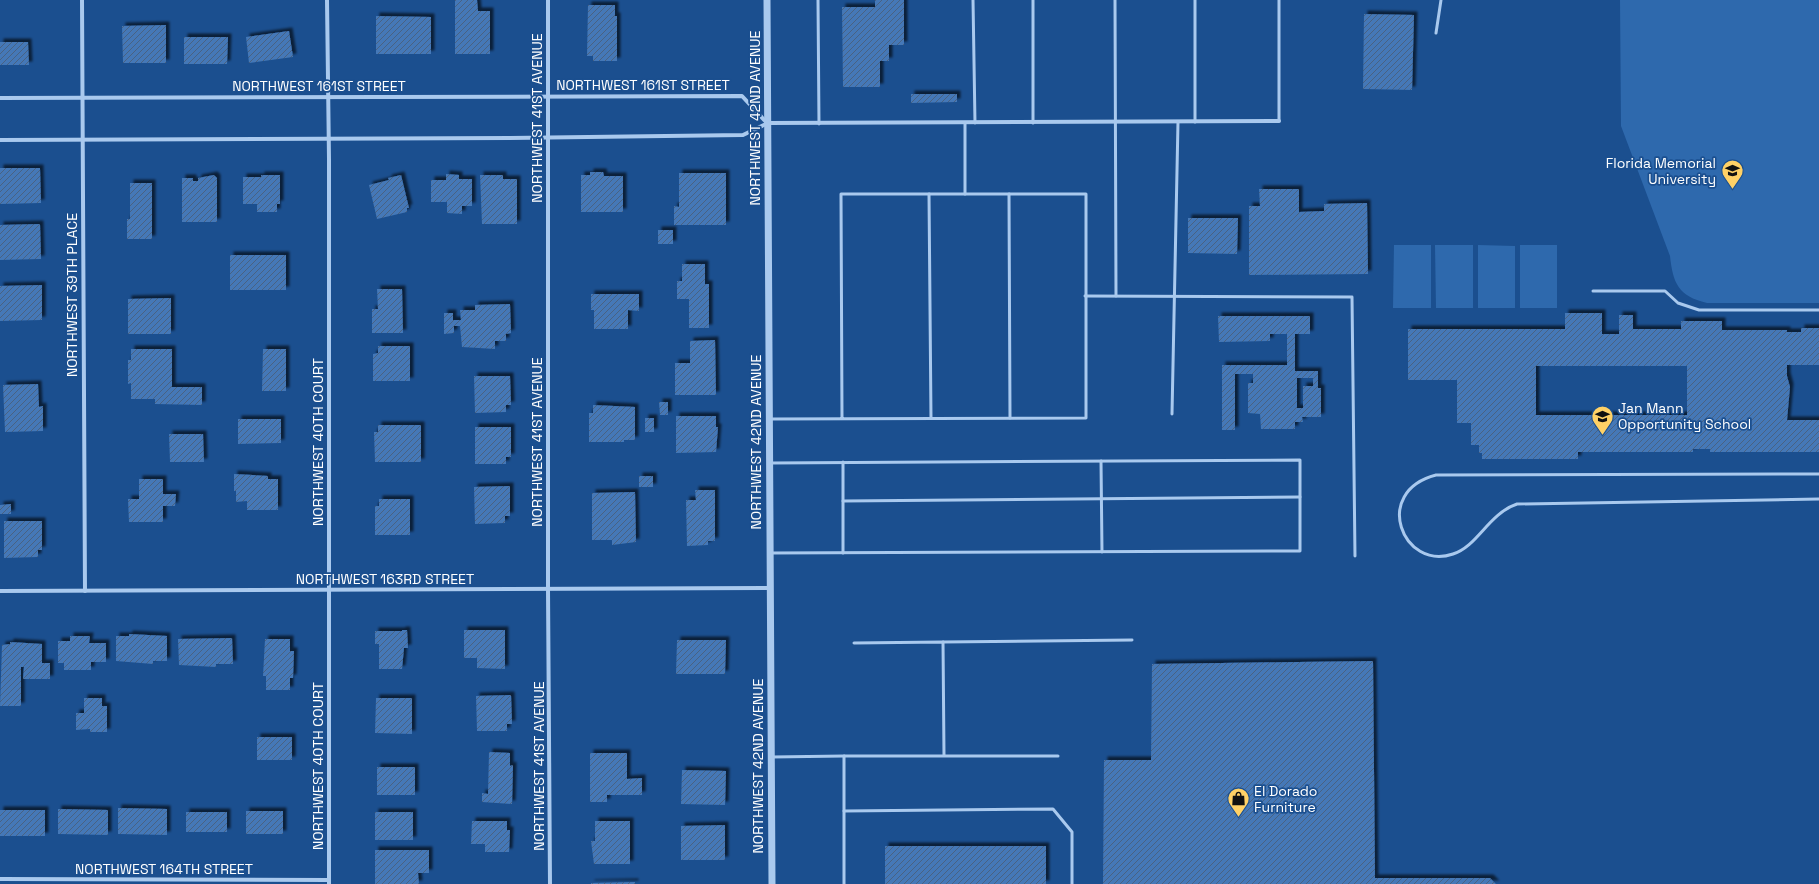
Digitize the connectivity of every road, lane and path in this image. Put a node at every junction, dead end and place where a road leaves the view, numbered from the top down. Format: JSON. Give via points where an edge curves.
{"nodes":[{"id":1,"x":82,"y":0,"type":"edge"},
{"id":2,"x":327,"y":0,"type":"edge"},
{"id":3,"x":548,"y":0,"type":"edge"},
{"id":4,"x":767,"y":0,"type":"edge"},
{"id":5,"x":818,"y":0,"type":"edge"},
{"id":6,"x":973,"y":0,"type":"edge"},
{"id":7,"x":1033,"y":0,"type":"edge"},
{"id":8,"x":1116,"y":0,"type":"edge"},
{"id":9,"x":1195,"y":0,"type":"edge"},
{"id":10,"x":1279,"y":0,"type":"edge"},
{"id":11,"x":1441,"y":0,"type":"edge"},
{"id":12,"x":1436,"y":33,"type":"dead end"},
{"id":13,"x":548,"y":96,"type":"junction"},
{"id":14,"x":328,"y":97,"type":"junction"},
{"id":15,"x":0,"y":98,"type":"edge"},
{"id":16,"x":83,"y":98,"type":"junction"},
{"id":17,"x":1279,"y":121,"type":"joint"},
{"id":18,"x":1116,"y":122,"type":"junction"},
{"id":19,"x":1178,"y":122,"type":"junction"},
{"id":20,"x":1195,"y":122,"type":"junction"},
{"id":21,"x":768,"y":123,"type":"junction"},
{"id":22,"x":965,"y":123,"type":"junction"},
{"id":23,"x":975,"y":123,"type":"junction"},
{"id":24,"x":1033,"y":123,"type":"junction"},
{"id":25,"x":818,"y":124,"type":"junction"},
{"id":26,"x":548,"y":137,"type":"junction"},
{"id":27,"x":328,"y":139,"type":"junction"},
{"id":28,"x":0,"y":140,"type":"edge"},
{"id":29,"x":83,"y":140,"type":"junction"},
{"id":30,"x":929,"y":194,"type":"junction"},
{"id":31,"x":965,"y":194,"type":"junction"},
{"id":32,"x":1009,"y":194,"type":"junction"},
{"id":33,"x":1593,"y":291,"type":"dead end"},
{"id":34,"x":1086,"y":296,"type":"junction"},
{"id":35,"x":1116,"y":296,"type":"junction"},
{"id":36,"x":1174,"y":297,"type":"junction"},
{"id":37,"x":1819,"y":310,"type":"edge"},
{"id":38,"x":1172,"y":414,"type":"dead end"},
{"id":39,"x":842,"y":418,"type":"junction"},
{"id":40,"x":931,"y":418,"type":"junction"},
{"id":41,"x":1010,"y":418,"type":"junction"},
{"id":42,"x":768,"y":419,"type":"junction"},
{"id":43,"x":1101,"y":461,"type":"junction"},
{"id":44,"x":843,"y":462,"type":"junction"},
{"id":45,"x":769,"y":463,"type":"junction"},
{"id":46,"x":1819,"y":474,"type":"edge"},
{"id":47,"x":1101,"y":498,"type":"junction"},
{"id":48,"x":1300,"y":498,"type":"junction"},
{"id":49,"x":1819,"y":499,"type":"edge"},
{"id":50,"x":843,"y":500,"type":"junction"},
{"id":51,"x":1102,"y":552,"type":"junction"},
{"id":52,"x":769,"y":553,"type":"junction"},
{"id":53,"x":843,"y":553,"type":"junction"},
{"id":54,"x":1355,"y":556,"type":"dead end"},
{"id":55,"x":770,"y":588,"type":"junction"},
{"id":56,"x":548,"y":589,"type":"junction"},
{"id":57,"x":329,"y":590,"type":"junction"},
{"id":58,"x":0,"y":591,"type":"edge"},
{"id":59,"x":84,"y":591,"type":"junction"},
{"id":60,"x":1132,"y":640,"type":"dead end"},
{"id":61,"x":943,"y":642,"type":"junction"},
{"id":62,"x":854,"y":643,"type":"dead end"},
{"id":63,"x":944,"y":755,"type":"junction"},
{"id":64,"x":772,"y":756,"type":"junction"},
{"id":65,"x":844,"y":756,"type":"junction"},
{"id":66,"x":1058,"y":756,"type":"dead end"},
{"id":67,"x":844,"y":811,"type":"junction"},
{"id":68,"x":0,"y":879,"type":"edge"},
{"id":69,"x":329,"y":882,"type":"edge"},
{"id":70,"x":550,"y":884,"type":"edge"},
{"id":71,"x":772,"y":884,"type":"edge"},
{"id":72,"x":844,"y":884,"type":"edge"},
{"id":73,"x":1072,"y":884,"type":"edge"}],
"edges":[{"from":1,"to":16,"type":"street","name":"NORTHWEST 39TH PLACE"},
{"from":2,"to":14,"type":"street","name":"NORTHWEST 40TH COURT"},
{"from":3,"to":13,"type":"street","name":"NORTHWEST 41ST AVENUE"},
{"from":4,"to":21,"type":"street","name":"NORTHWEST 42ND AVENUE"},
{"from":5,"to":25,"type":"lane"},
{"from":6,"to":23,"type":"lane"},
{"from":7,"to":24,"type":"lane"},
{"from":8,"to":18,"type":"lane"},
{"from":9,"to":20,"type":"lane"},
{"from":10,"to":17,"type":"lane"},
{"from":11,"to":12,"type":"lane"},
{"from":13,"to":14,"type":"street","name":"NORTHWEST 161ST STREET"},
{"from":13,"to":21,"type":"street","name":"NORTHWEST 161ST STREET","via":[[742,96]]},
{"from":13,"to":26,"type":"street","name":"NORTHWEST 41ST AVENUE"},
{"from":14,"to":16,"type":"street","name":"NORTHWEST 161ST STREET"},
{"from":14,"to":27,"type":"street","name":"NORTHWEST 40TH COURT"},
{"from":15,"to":16,"type":"street","name":"NORTHWEST 161ST STREET"},
{"from":16,"to":29,"type":"street","name":"NORTHWEST 39TH PLACE"},
{"from":17,"to":20,"type":"street"},
{"from":18,"to":19,"type":"street"},
{"from":18,"to":24,"type":"street"},
{"from":18,"to":35,"type":"lane"},
{"from":19,"to":20,"type":"street"},
{"from":19,"to":36,"type":"lane"},
{"from":21,"to":25,"type":"street"},
{"from":21,"to":26,"type":"street","via":[[743,135]]},
{"from":21,"to":42,"type":"street","name":"NORTHWEST 42ND AVENUE"},
{"from":22,"to":23,"type":"street"},
{"from":22,"to":25,"type":"street"},
{"from":22,"to":31,"type":"lane"},
{"from":23,"to":24,"type":"street"},
{"from":26,"to":27,"type":"street"},
{"from":26,"to":56,"type":"street","name":"NORTHWEST 41ST AVENUE"},
{"from":27,"to":29,"type":"street"},
{"from":27,"to":57,"type":"street","name":"NORTHWEST 40TH COURT"},
{"from":28,"to":29,"type":"street"},
{"from":29,"to":59,"type":"street","name":"NORTHWEST 39TH PLACE"},
{"from":30,"to":31,"type":"lane"},
{"from":30,"to":39,"type":"lane","via":[[841,194]]},
{"from":30,"to":40,"type":"lane"},
{"from":31,"to":32,"type":"lane"},
{"from":32,"to":34,"type":"lane","via":[[1086,194]]},
{"from":32,"to":41,"type":"lane"},
{"from":33,"to":37,"type":"lane","via":[[1665,291],[1678,303],[1699,310]]},
{"from":34,"to":35,"type":"lane"},
{"from":34,"to":41,"type":"lane","via":[[1086,418]]},
{"from":35,"to":36,"type":"lane"},
{"from":36,"to":38,"type":"lane"},
{"from":36,"to":54,"type":"lane","via":[[1352,298]]},
{"from":39,"to":40,"type":"lane"},
{"from":39,"to":42,"type":"lane"},
{"from":40,"to":41,"type":"lane"},
{"from":42,"to":45,"type":"street","name":"NORTHWEST 42ND AVENUE"},
{"from":43,"to":44,"type":"lane"},
{"from":43,"to":47,"type":"lane"},
{"from":43,"to":48,"type":"lane","via":[[1300,460]]},
{"from":44,"to":45,"type":"lane"},
{"from":44,"to":50,"type":"lane"},
{"from":45,"to":52,"type":"street","name":"NORTHWEST 42ND AVENUE"},
{"from":46,"to":49,"type":"lane","via":[[1436,475],[1412,486],[1399,510],[1400,524],[1414,547],[1426,554],[1439,556],[1453,554],[1465,548],[1496,514],[1516,504]]},
{"from":47,"to":48,"type":"lane"},
{"from":47,"to":50,"type":"lane"},
{"from":47,"to":51,"type":"lane"},
{"from":48,"to":51,"type":"lane","via":[[1300,551]]},
{"from":50,"to":53,"type":"lane"},
{"from":51,"to":53,"type":"lane"},
{"from":52,"to":53,"type":"lane"},
{"from":52,"to":55,"type":"street","name":"NORTHWEST 42ND AVENUE"},
{"from":55,"to":56,"type":"street","name":"NORTHWEST 163RD STREET"},
{"from":55,"to":64,"type":"street","name":"NORTHWEST 42ND AVENUE"},
{"from":56,"to":57,"type":"street","name":"NORTHWEST 163RD STREET"},
{"from":56,"to":70,"type":"street","name":"NORTHWEST 41ST AVENUE"},
{"from":57,"to":59,"type":"street","name":"NORTHWEST 163RD STREET"},
{"from":57,"to":69,"type":"street","name":"NORTHWEST 40TH COURT"},
{"from":58,"to":59,"type":"street","name":"NORTHWEST 163RD STREET"},
{"from":60,"to":61,"type":"lane"},
{"from":61,"to":62,"type":"lane"},
{"from":61,"to":63,"type":"lane"},
{"from":63,"to":65,"type":"lane"},
{"from":63,"to":66,"type":"lane"},
{"from":64,"to":65,"type":"lane"},
{"from":64,"to":71,"type":"street","name":"NORTHWEST 42ND AVENUE"},
{"from":65,"to":67,"type":"lane"},
{"from":67,"to":72,"type":"lane"},
{"from":67,"to":73,"type":"lane","via":[[1053,809],[1072,832]]},
{"from":68,"to":69,"type":"street","name":"NORTHWEST 164TH STREET"}]}
